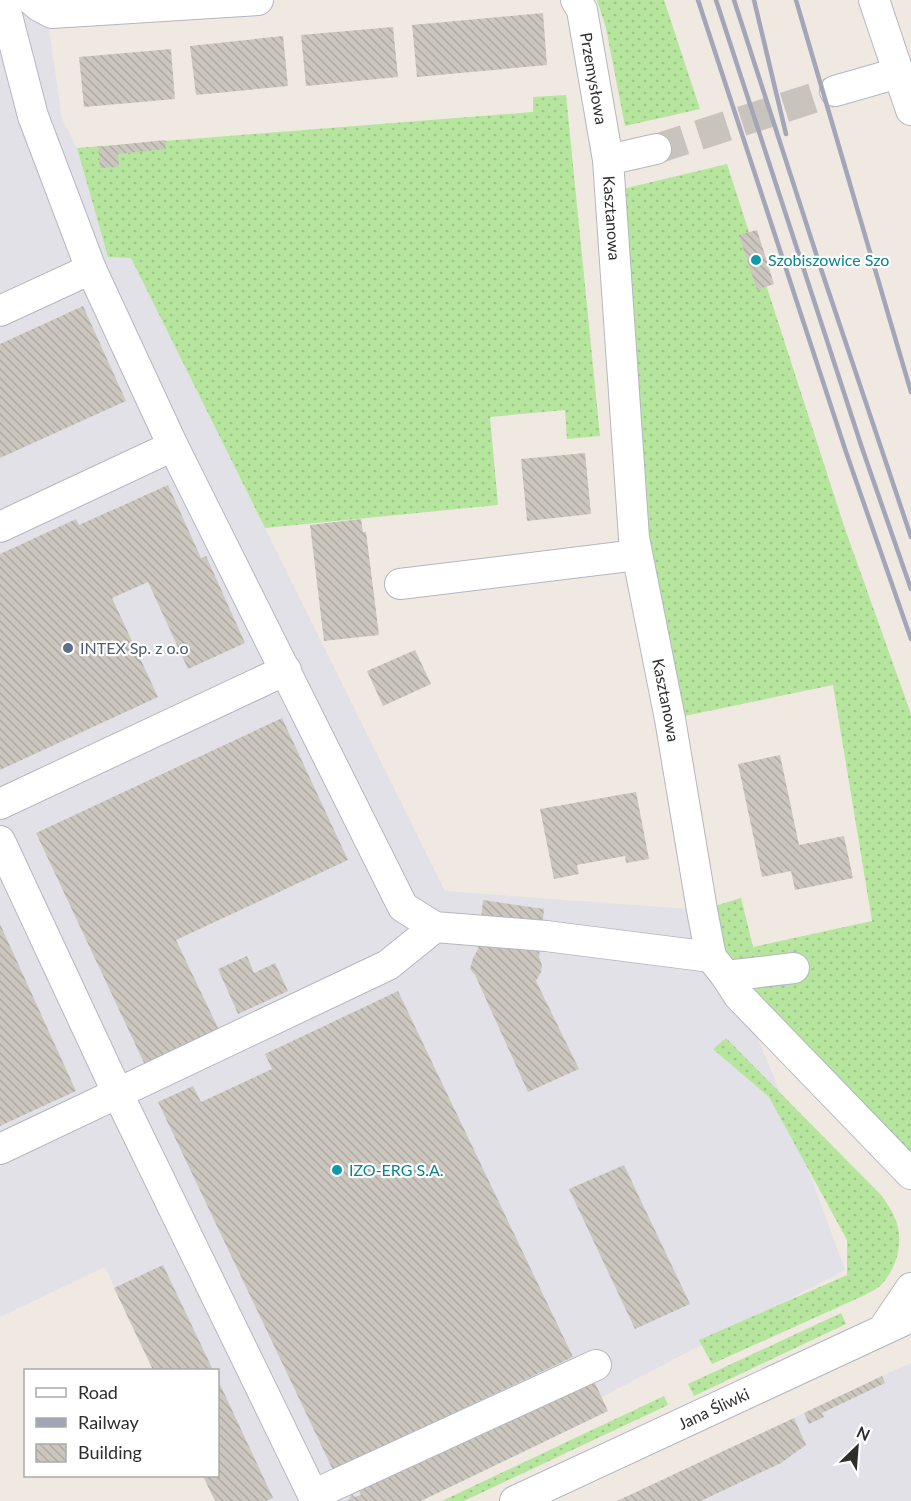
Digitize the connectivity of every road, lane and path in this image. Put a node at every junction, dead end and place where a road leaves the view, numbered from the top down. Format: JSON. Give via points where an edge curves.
{"nodes":[{"id":1,"x":3,"y":0,"type":"edge"},
{"id":2,"x":258,"y":0,"type":"edge"},
{"id":3,"x":576,"y":0,"type":"edge"},
{"id":4,"x":874,"y":0,"type":"edge"},
{"id":5,"x":36,"y":3,"type":"edge"},
{"id":6,"x":898,"y":74,"type":"junction"},
{"id":7,"x":835,"y":91,"type":"tunnel mouth"},
{"id":8,"x":911,"y":110,"type":"edge"},
{"id":9,"x":656,"y":149,"type":"tunnel mouth"},
{"id":10,"x":608,"y":160,"type":"junction"},
{"id":11,"x":91,"y":269,"type":"junction"},
{"id":12,"x":0,"y":311,"type":"edge"},
{"id":13,"x":173,"y":446,"type":"junction"},
{"id":14,"x":0,"y":527,"type":"edge"},
{"id":15,"x":637,"y":555,"type":"junction"},
{"id":16,"x":400,"y":584,"type":"dead end"},
{"id":17,"x":285,"y":670,"type":"junction"},
{"id":18,"x":0,"y":804,"type":"edge"},
{"id":19,"x":0,"y":841,"type":"edge"},
{"id":20,"x":435,"y":927,"type":"junction"},
{"id":21,"x":719,"y":966,"type":"junction"},
{"id":22,"x":794,"y":968,"type":"dead end"},
{"id":23,"x":118,"y":1094,"type":"junction"},
{"id":24,"x":0,"y":1149,"type":"edge"},
{"id":25,"x":908,"y":1176,"type":"edge"},
{"id":26,"x":911,"y":1288,"type":"edge"},
{"id":27,"x":898,"y":1322,"type":"edge"},
{"id":28,"x":596,"y":1365,"type":"dead end"},
{"id":29,"x":515,"y":1501,"type":"edge"}],
"edges":[{"from":1,"to":11,"type":"street","via":[[33,116]]},
{"from":2,"to":5,"type":"street","via":[[52,13]]},
{"from":3,"to":10,"type":"street","name":"Przemysłowa","via":[[582,10]]},
{"from":4,"to":6,"type":"street"},
{"from":6,"to":7,"type":"street"},
{"from":6,"to":8,"type":"street"},
{"from":9,"to":10,"type":"street"},
{"from":10,"to":15,"type":"street","name":"Kasztanowa"},
{"from":11,"to":12,"type":"street"},
{"from":11,"to":13,"type":"street"},
{"from":13,"to":14,"type":"street"},
{"from":13,"to":17,"type":"street"},
{"from":15,"to":16,"type":"street"},
{"from":15,"to":21,"type":"street","name":"Kasztanowa","via":[[670,718],[702,909]]},
{"from":17,"to":18,"type":"street"},
{"from":17,"to":20,"type":"street","via":[[403,907]]},
{"from":19,"to":23,"type":"street"},
{"from":20,"to":21,"type":"street","via":[[546,936]]},
{"from":20,"to":23,"type":"street","via":[[388,965]]},
{"from":21,"to":22,"type":"street"},
{"from":21,"to":25,"type":"street","name":"Kasztanowa","via":[[739,996],[866,1126]]},
{"from":23,"to":24,"type":"street"},
{"from":23,"to":28,"type":"street","via":[[313,1495]]},
{"from":26,"to":27,"type":"street"},
{"from":27,"to":29,"type":"street","name":"Jana Śliwki"}]}
